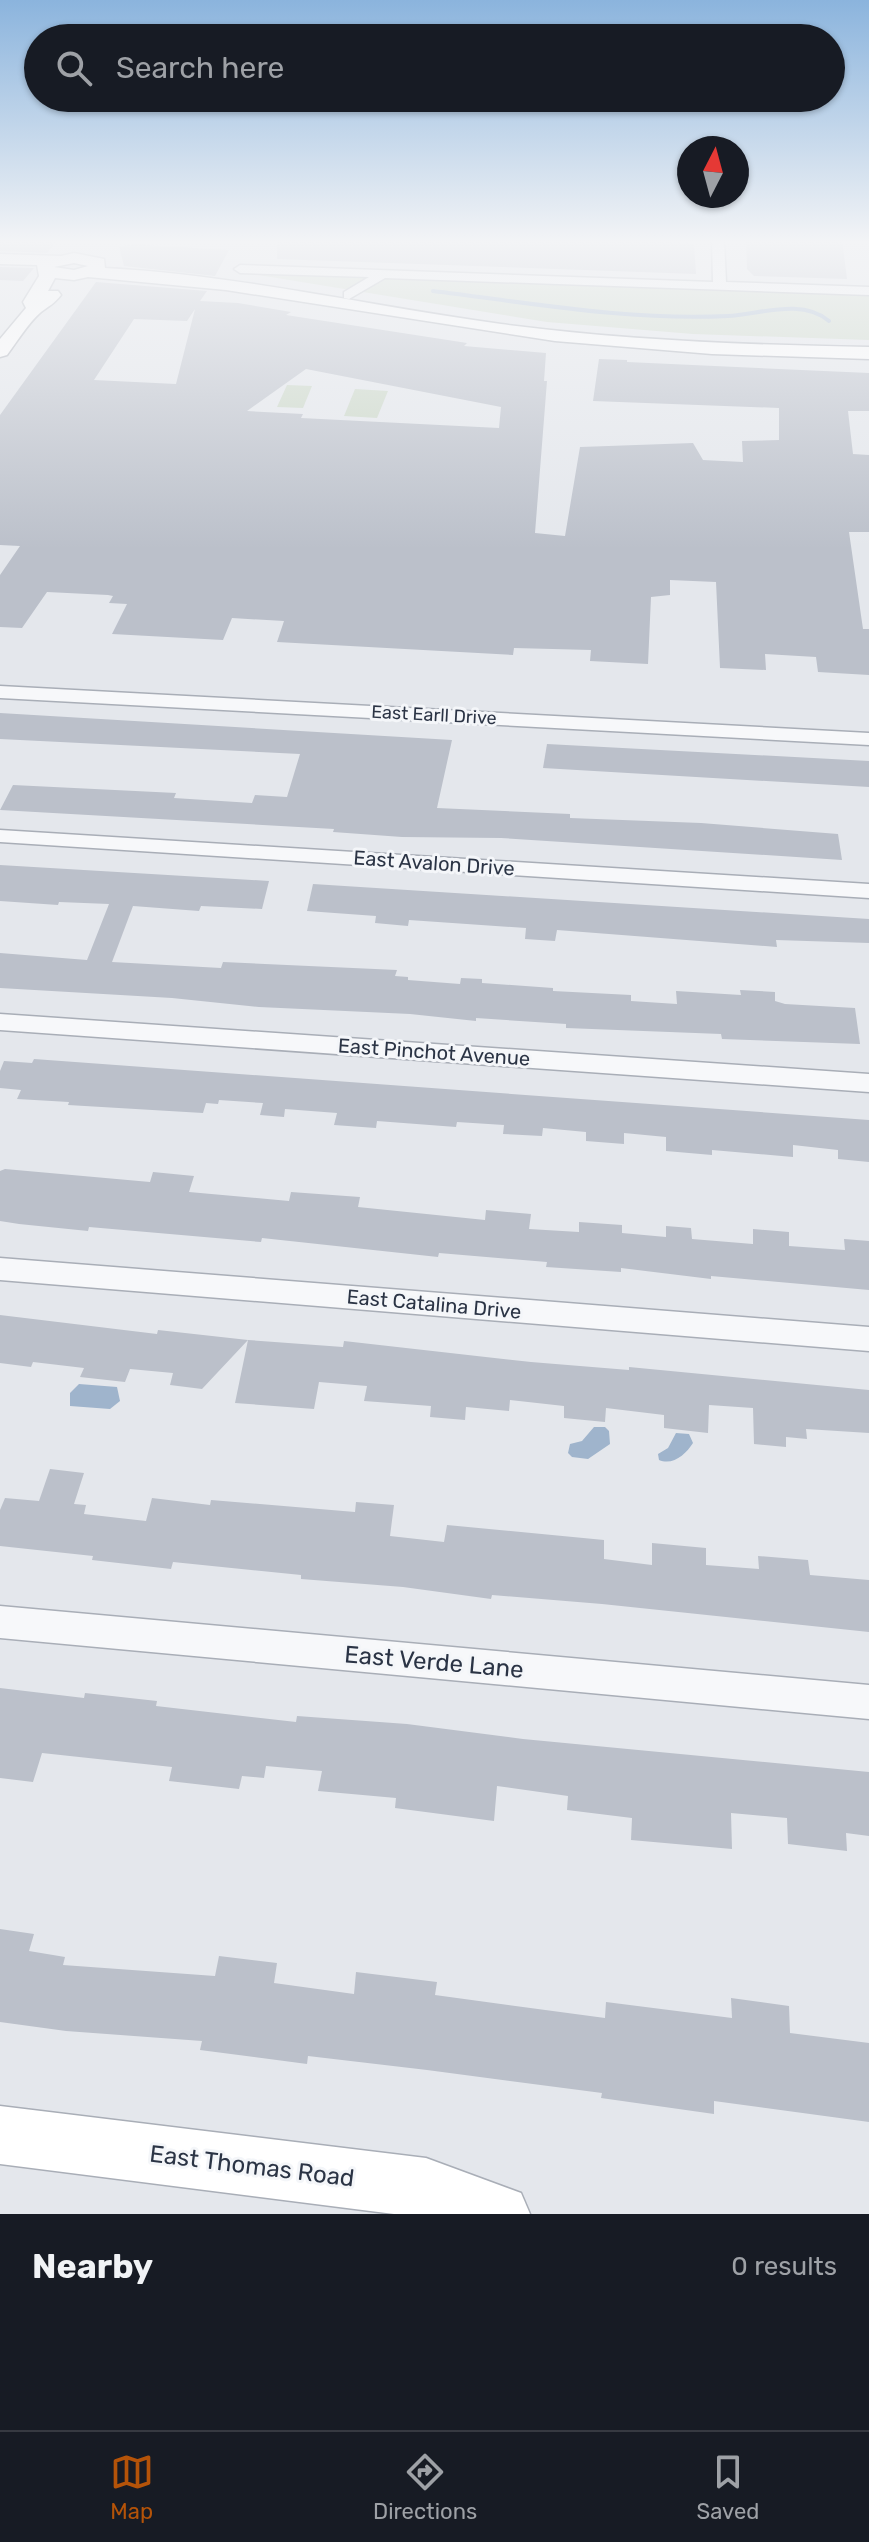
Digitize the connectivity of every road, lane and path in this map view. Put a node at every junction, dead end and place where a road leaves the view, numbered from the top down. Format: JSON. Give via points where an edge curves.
{"nodes":[{"id":1,"x":635,"y":342,"type":"edge"},
{"id":2,"x":823,"y":342,"type":"edge"},
{"id":3,"x":869,"y":344,"type":"edge"},
{"id":4,"x":869,"y":353,"type":"edge"},
{"id":5,"x":0,"y":692,"type":"edge"},
{"id":6,"x":869,"y":739,"type":"edge"},
{"id":7,"x":0,"y":836,"type":"edge"},
{"id":8,"x":869,"y":891,"type":"edge"},
{"id":9,"x":0,"y":1022,"type":"edge"},
{"id":10,"x":869,"y":1083,"type":"edge"},
{"id":11,"x":0,"y":1269,"type":"edge"},
{"id":12,"x":869,"y":1339,"type":"edge"},
{"id":13,"x":0,"y":1622,"type":"edge"},
{"id":14,"x":869,"y":1702,"type":"edge"},
{"id":15,"x":0,"y":2135,"type":"edge"},
{"id":16,"x":500,"y":2214,"type":"edge"}],
"edges":[{"from":1,"to":4,"type":"main road"},
{"from":2,"to":3,"type":"main road"},
{"from":5,"to":6,"type":"street","name":"East Earll Drive"},
{"from":7,"to":8,"type":"street","name":"East Avalon Drive"},
{"from":9,"to":10,"type":"street","name":"East Pinchot Avenue"},
{"from":11,"to":12,"type":"street","name":"East Catalina Drive"},
{"from":13,"to":14,"type":"street","name":"East Verde Lane"},
{"from":15,"to":16,"type":"main road","name":"East Thomas Road","via":[[426,2188]]}]}
